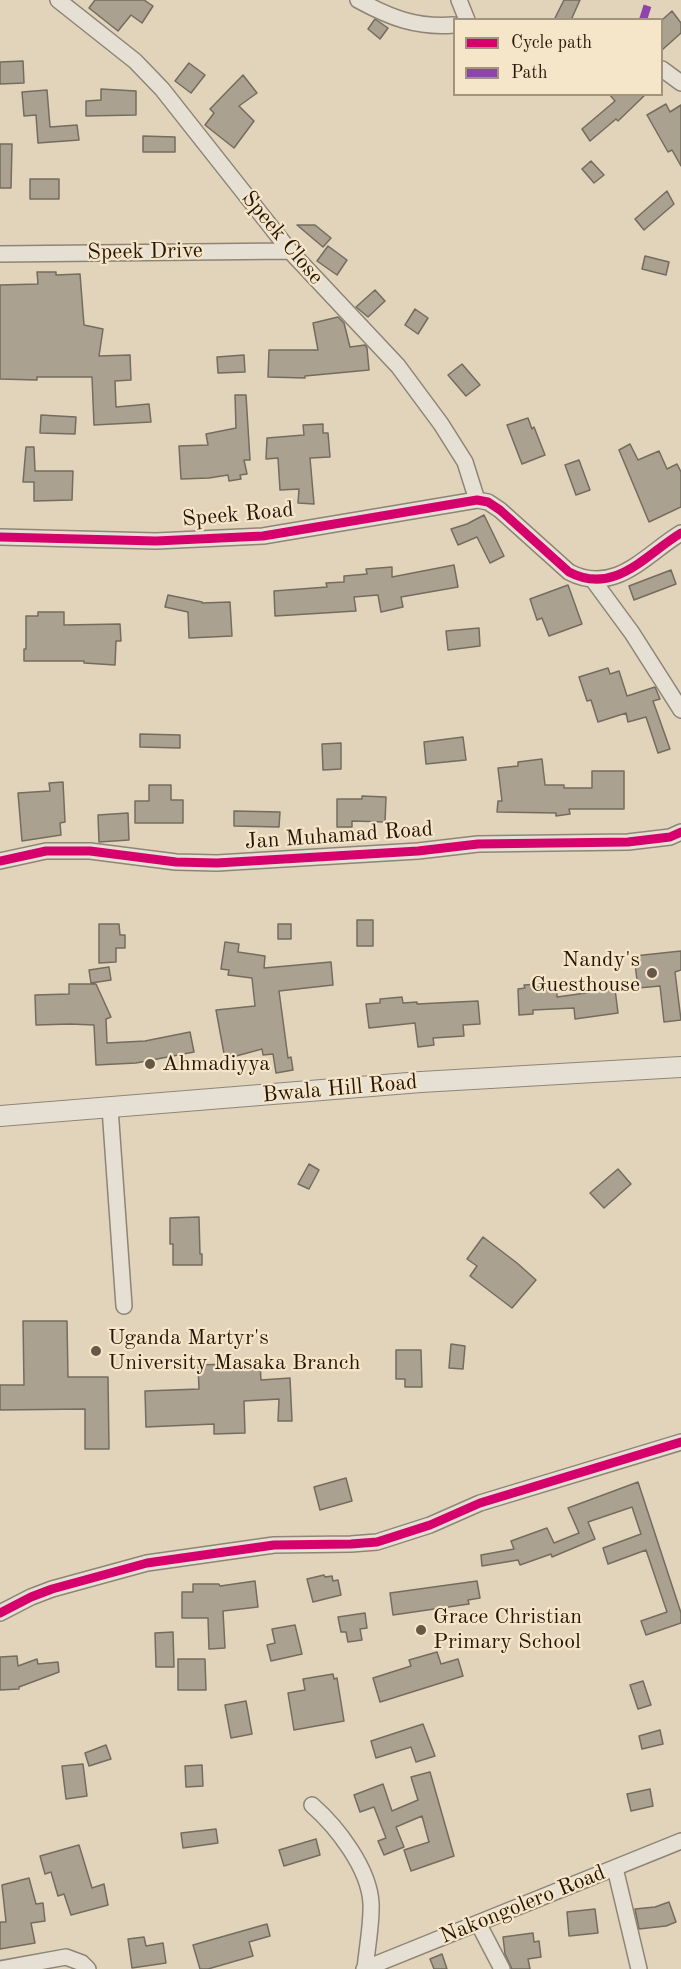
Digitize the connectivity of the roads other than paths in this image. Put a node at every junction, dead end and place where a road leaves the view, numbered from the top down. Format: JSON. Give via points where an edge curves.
{"nodes":[{"id":1,"x":58,"y":0,"type":"edge"},
{"id":2,"x":358,"y":0,"type":"edge"},
{"id":3,"x":459,"y":0,"type":"edge"},
{"id":4,"x":466,"y":18,"type":"edge"},
{"id":5,"x":453,"y":25,"type":"edge"},
{"id":6,"x":663,"y":70,"type":"edge"},
{"id":7,"x":681,"y":83,"type":"edge"},
{"id":8,"x":290,"y":250,"type":"junction"},
{"id":9,"x":0,"y":254,"type":"edge"},
{"id":10,"x":477,"y":500,"type":"junction"},
{"id":11,"x":681,"y":533,"type":"edge"},
{"id":12,"x":0,"y":537,"type":"edge"},
{"id":13,"x":593,"y":580,"type":"junction"},
{"id":14,"x":681,"y":710,"type":"edge"},
{"id":15,"x":681,"y":832,"type":"edge"},
{"id":16,"x":0,"y":861,"type":"edge"},
{"id":17,"x":681,"y":1067,"type":"edge"},
{"id":18,"x":110,"y":1108,"type":"junction"},
{"id":19,"x":0,"y":1116,"type":"edge"},
{"id":20,"x":124,"y":1306,"type":"dead end"},
{"id":21,"x":681,"y":1442,"type":"edge"},
{"id":22,"x":0,"y":1613,"type":"edge"},
{"id":23,"x":312,"y":1805,"type":"dead end"},
{"id":24,"x":681,"y":1841,"type":"edge"},
{"id":25,"x":615,"y":1868,"type":"junction"},
{"id":26,"x":478,"y":1923,"type":"junction"},
{"id":27,"x":0,"y":1969,"type":"edge"},
{"id":28,"x":88,"y":1969,"type":"edge"},
{"id":29,"x":364,"y":1969,"type":"edge"},
{"id":30,"x":502,"y":1969,"type":"edge"},
{"id":31,"x":639,"y":1969,"type":"edge"}],
"edges":[{"from":1,"to":8,"type":"street","name":"Speek Close","via":[[135,61],[162,90]]},
{"from":2,"to":5,"type":"street","via":[[417,24]]},
{"from":3,"to":4,"type":"street"},
{"from":6,"to":7,"type":"street"},
{"from":8,"to":9,"type":"street","name":"Speek Drive"},
{"from":8,"to":10,"type":"street","name":"Speek Close","via":[[420,394],[465,462]]},
{"from":10,"to":12,"type":"street","name":"Speek Road","via":[[263,536],[156,541]]},
{"from":10,"to":13,"type":"street","via":[[500,510],[569,572]]},
{"from":11,"to":13,"type":"street","via":[[631,570]]},
{"from":13,"to":14,"type":"street"},
{"from":15,"to":16,"type":"street","name":"Jan Muhamad Road","via":[[628,842],[478,844],[217,863],[90,851],[46,851]]},
{"from":17,"to":18,"type":"street","name":"Bwala Hill Road","via":[[421,1082]]},
{"from":18,"to":19,"type":"street","name":"Bwala Hill Road"},
{"from":18,"to":20,"type":"street"},
{"from":21,"to":22,"type":"street","via":[[480,1503],[388,1539],[265,1546],[147,1563],[31,1596]]},
{"from":23,"to":29,"type":"street","via":[[351,1849],[368,1889],[371,1902]]},
{"from":24,"to":25,"type":"street","name":"Nakongolero Road"},
{"from":25,"to":26,"type":"street","name":"Nakongolero Road"},
{"from":25,"to":31,"type":"street"},
{"from":26,"to":29,"type":"street","name":"Nakongolero Road"},
{"from":26,"to":30,"type":"street"},
{"from":27,"to":28,"type":"street","via":[[66,1957]]}]}
